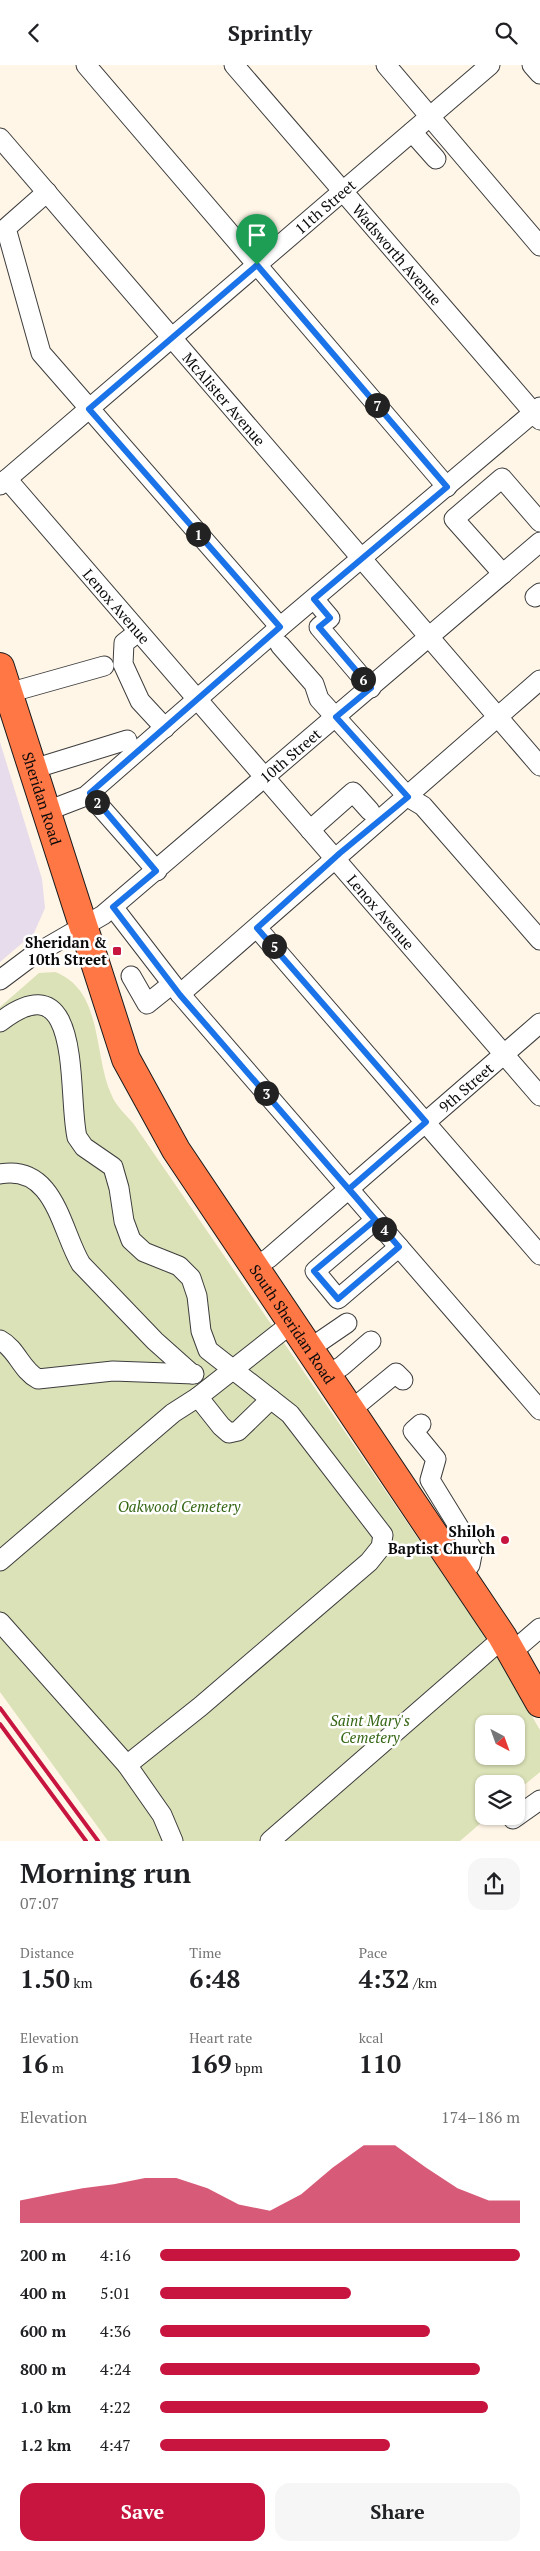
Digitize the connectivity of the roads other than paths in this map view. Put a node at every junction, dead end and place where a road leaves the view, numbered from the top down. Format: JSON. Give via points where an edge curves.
{"nodes":[{"id":1,"x":86,"y":65,"type":"edge"},
{"id":2,"x":234,"y":65,"type":"edge"},
{"id":3,"x":386,"y":65,"type":"edge"},
{"id":4,"x":490,"y":65,"type":"edge"},
{"id":5,"x":532,"y":65,"type":"edge"},
{"id":6,"x":540,"y":74,"type":"edge"},
{"id":7,"x":433,"y":114,"type":"junction"},
{"id":8,"x":412,"y":131,"type":"junction"},
{"id":9,"x":459,"y":137,"type":"dead end"},
{"id":10,"x":0,"y":138,"type":"edge"},
{"id":11,"x":436,"y":159,"type":"dead end"},
{"id":12,"x":343,"y":191,"type":"junction"},
{"id":13,"x":47,"y":193,"type":"junction"},
{"id":14,"x":540,"y":246,"type":"edge"},
{"id":15,"x":257,"y":265,"type":"junction"},
{"id":16,"x":171,"y":338,"type":"junction"},
{"id":17,"x":89,"y":409,"type":"junction"},
{"id":18,"x":538,"y":413,"type":"edge"},
{"id":19,"x":4,"y":482,"type":"edge"},
{"id":20,"x":447,"y":487,"type":"junction"},
{"id":21,"x":540,"y":522,"type":"edge"},
{"id":22,"x":538,"y":549,"type":"edge"},
{"id":23,"x":361,"y":559,"type":"junction"},
{"id":24,"x":503,"y":574,"type":"junction"},
{"id":25,"x":314,"y":599,"type":"junction"},
{"id":26,"x":138,"y":632,"type":"junction"},
{"id":27,"x":280,"y":636,"type":"junction"},
{"id":28,"x":429,"y":637,"type":"junction"},
{"id":29,"x":104,"y":666,"type":"dead end"},
{"id":30,"x":0,"y":667,"type":"edge"},
{"id":31,"x":540,"y":680,"type":"edge"},
{"id":32,"x":371,"y":688,"type":"junction"},
{"id":33,"x":8,"y":693,"type":"junction"},
{"id":34,"x":197,"y":700,"type":"junction"},
{"id":35,"x":336,"y":717,"type":"junction"},
{"id":36,"x":497,"y":717,"type":"junction"},
{"id":37,"x":165,"y":728,"type":"junction"},
{"id":38,"x":126,"y":740,"type":"dead end"},
{"id":39,"x":540,"y":766,"type":"edge"},
{"id":40,"x":33,"y":769,"type":"junction"},
{"id":41,"x":266,"y":779,"type":"junction"},
{"id":42,"x":90,"y":793,"type":"junction"},
{"id":43,"x":408,"y":797,"type":"junction"},
{"id":44,"x":47,"y":811,"type":"junction"},
{"id":45,"x":370,"y":811,"type":"dead end"},
{"id":46,"x":310,"y":829,"type":"junction"},
{"id":47,"x":334,"y":858,"type":"junction"},
{"id":48,"x":156,"y":871,"type":"junction"},
{"id":49,"x":113,"y":907,"type":"junction"},
{"id":50,"x":82,"y":928,"type":"junction"},
{"id":51,"x":257,"y":928,"type":"junction"},
{"id":52,"x":540,"y":940,"type":"edge"},
{"id":53,"x":131,"y":975,"type":"dead end"},
{"id":54,"x":0,"y":980,"type":"edge"},
{"id":55,"x":176,"y":989,"type":"junction"},
{"id":56,"x":0,"y":1022,"type":"edge"},
{"id":57,"x":540,"y":1023,"type":"edge"},
{"id":58,"x":504,"y":1054,"type":"junction"},
{"id":59,"x":540,"y":1096,"type":"edge"},
{"id":60,"x":426,"y":1122,"type":"junction"},
{"id":61,"x":0,"y":1174,"type":"edge"},
{"id":62,"x":349,"y":1189,"type":"junction"},
{"id":63,"x":375,"y":1220,"type":"junction"},
{"id":64,"x":399,"y":1247,"type":"junction"},
{"id":65,"x":540,"y":1255,"type":"edge"},
{"id":66,"x":254,"y":1267,"type":"junction"},
{"id":67,"x":292,"y":1323,"type":"junction"},
{"id":68,"x":347,"y":1323,"type":"dead end"},
{"id":69,"x":0,"y":1340,"type":"edge"},
{"id":70,"x":371,"y":1341,"type":"dead end"},
{"id":71,"x":309,"y":1349,"type":"junction"},
{"id":72,"x":229,"y":1372,"type":"junction"},
{"id":73,"x":192,"y":1374,"type":"junction"},
{"id":74,"x":327,"y":1375,"type":"junction"},
{"id":75,"x":403,"y":1380,"type":"dead end"},
{"id":76,"x":198,"y":1397,"type":"junction"},
{"id":77,"x":271,"y":1399,"type":"junction"},
{"id":78,"x":350,"y":1410,"type":"junction"},
{"id":79,"x":540,"y":1410,"type":"edge"},
{"id":80,"x":421,"y":1424,"type":"dead end"},
{"id":81,"x":432,"y":1484,"type":"junction"},
{"id":82,"x":410,"y":1498,"type":"junction"},
{"id":83,"x":0,"y":1561,"type":"edge"},
{"id":84,"x":461,"y":1574,"type":"junction"},
{"id":85,"x":0,"y":1623,"type":"edge"},
{"id":86,"x":540,"y":1628,"type":"edge"},
{"id":87,"x":507,"y":1645,"type":"junction"},
{"id":88,"x":540,"y":1703,"type":"edge"},
{"id":89,"x":127,"y":1765,"type":"junction"},
{"id":90,"x":540,"y":1800,"type":"edge"},
{"id":91,"x":525,"y":1811,"type":"edge"},
{"id":92,"x":173,"y":1841,"type":"edge"},
{"id":93,"x":270,"y":1841,"type":"edge"}],
"edges":[{"from":1,"to":15,"type":"street"},
{"from":2,"to":12,"type":"street","name":"Wadsworth Avenue"},
{"from":3,"to":7,"type":"street"},
{"from":4,"to":7,"type":"street","name":"11th Street"},
{"from":5,"to":6,"type":"street"},
{"from":7,"to":8,"type":"street","name":"11th Street"},
{"from":7,"to":9,"type":"street"},
{"from":7,"to":14,"type":"street"},
{"from":8,"to":11,"type":"street"},
{"from":8,"to":12,"type":"street","name":"11th Street"},
{"from":10,"to":13,"type":"street","name":"McAlister Avenue"},
{"from":12,"to":15,"type":"street","name":"11th Street"},
{"from":12,"to":18,"type":"street","name":"Wadsworth Avenue"},
{"from":13,"to":16,"type":"street","name":"McAlister Avenue"},
{"from":13,"to":17,"type":"street","via":[[6,228],[41,353]]},
{"from":15,"to":16,"type":"street","name":"11th Street"},
{"from":15,"to":20,"type":"street"},
{"from":16,"to":17,"type":"street","name":"11th Street"},
{"from":16,"to":23,"type":"street","name":"McAlister Avenue"},
{"from":17,"to":19,"type":"street","name":"11th Street"},
{"from":17,"to":27,"type":"street"},
{"from":18,"to":20,"type":"street"},
{"from":19,"to":26,"type":"street","name":"Lenox Avenue"},
{"from":20,"to":23,"type":"street"},
{"from":21,"to":24,"type":"street","via":[[502,478],[454,519]]},
{"from":22,"to":24,"type":"street","name":"10th Street"},
{"from":23,"to":25,"type":"street"},
{"from":23,"to":28,"type":"street","name":"McAlister Avenue"},
{"from":24,"to":28,"type":"street","name":"10th Street"},
{"from":25,"to":27,"type":"street"},
{"from":25,"to":32,"type":"street","via":[[330,618],[319,627]]},
{"from":26,"to":34,"type":"street","name":"Lenox Avenue"},
{"from":26,"to":37,"type":"street","via":[[124,643],[123,665],[140,701]]},
{"from":27,"to":34,"type":"street"},
{"from":27,"to":35,"type":"street","via":[[314,684],[319,699]]},
{"from":28,"to":32,"type":"street","name":"10th Street"},
{"from":28,"to":36,"type":"street","name":"McAlister Avenue"},
{"from":29,"to":33,"type":"street"},
{"from":30,"to":33,"type":"highway","name":"Sheridan Road"},
{"from":31,"to":36,"type":"street"},
{"from":32,"to":35,"type":"street","name":"10th Street"},
{"from":33,"to":40,"type":"highway","name":"Sheridan Road"},
{"from":34,"to":37,"type":"street"},
{"from":34,"to":41,"type":"street","name":"Lenox Avenue"},
{"from":35,"to":41,"type":"street","name":"10th Street"},
{"from":35,"to":43,"type":"street"},
{"from":36,"to":39,"type":"street","name":"McAlister Avenue"},
{"from":36,"to":43,"type":"street"},
{"from":37,"to":42,"type":"street"},
{"from":38,"to":40,"type":"street"},
{"from":40,"to":44,"type":"highway","name":"Sheridan Road"},
{"from":41,"to":46,"type":"street","name":"Lenox Avenue"},
{"from":41,"to":48,"type":"street","name":"10th Street"},
{"from":42,"to":44,"type":"street"},
{"from":42,"to":48,"type":"street"},
{"from":43,"to":47,"type":"street"},
{"from":43,"to":52,"type":"street","via":[[422,806]]},
{"from":44,"to":50,"type":"highway","name":"Sheridan Road"},
{"from":45,"to":46,"type":"street","via":[[353,792]]},
{"from":46,"to":47,"type":"street","name":"Lenox Avenue"},
{"from":47,"to":51,"type":"street"},
{"from":47,"to":58,"type":"street","name":"Lenox Avenue"},
{"from":48,"to":49,"type":"street","name":"10th Street"},
{"from":49,"to":50,"type":"street","name":"10th Street"},
{"from":49,"to":55,"type":"street"},
{"from":50,"to":54,"type":"street","name":"10th Street","via":[[32,956]]},
{"from":50,"to":66,"type":"highway","name":"South Sheridan Road","via":[[126,1059],[141,1090],[176,1150]]},
{"from":51,"to":55,"type":"street"},
{"from":51,"to":60,"type":"street"},
{"from":53,"to":55,"type":"street","via":[[147,1004]]},
{"from":55,"to":62,"type":"street"},
{"from":56,"to":72,"type":"street","via":[[25,1005],[34,1003],[48,1007],[59,1019],[68,1045],[76,1137],[84,1147],[113,1167],[131,1240],[144,1251],[179,1266],[191,1278],[198,1296],[199,1321],[205,1343]]},
{"from":57,"to":58,"type":"street","name":"9th Street"},
{"from":58,"to":59,"type":"street","name":"Lenox Avenue"},
{"from":58,"to":60,"type":"street","name":"9th Street"},
{"from":60,"to":62,"type":"street","name":"9th Street"},
{"from":60,"to":65,"type":"street"},
{"from":61,"to":73,"type":"street","via":[[27,1177],[50,1195],[81,1264],[155,1341]]},
{"from":62,"to":63,"type":"street"},
{"from":62,"to":66,"type":"street","name":"9th Street","via":[[269,1258]]},
{"from":63,"to":64,"type":"street"},
{"from":63,"to":64,"type":"street","via":[[314,1271],[338,1299]]},
{"from":64,"to":79,"type":"street"},
{"from":66,"to":67,"type":"highway","name":"South Sheridan Road"},
{"from":67,"to":71,"type":"highway","name":"South Sheridan Road"},
{"from":67,"to":72,"type":"street"},
{"from":68,"to":71,"type":"street"},
{"from":69,"to":73,"type":"street","via":[[38,1379],[113,1371]]},
{"from":70,"to":74,"type":"street"},
{"from":71,"to":74,"type":"highway","name":"South Sheridan Road"},
{"from":72,"to":73,"type":"street"},
{"from":72,"to":76,"type":"street"},
{"from":72,"to":77,"type":"street"},
{"from":74,"to":78,"type":"highway","name":"South Sheridan Road"},
{"from":75,"to":78,"type":"street","via":[[396,1373]]},
{"from":76,"to":77,"type":"street","via":[[229,1433],[246,1425]]},
{"from":76,"to":83,"type":"street","via":[[162,1422]]},
{"from":77,"to":89,"type":"street","via":[[296,1421],[380,1529],[384,1540],[369,1562],[223,1688]]},
{"from":78,"to":82,"type":"highway","name":"South Sheridan Road"},
{"from":80,"to":81,"type":"street","via":[[413,1431],[436,1459],[430,1480]]},
{"from":81,"to":82,"type":"street"},
{"from":81,"to":84,"type":"street","via":[[473,1550],[470,1565]]},
{"from":82,"to":84,"type":"highway","name":"South Sheridan Road"},
{"from":84,"to":87,"type":"highway","name":"South Sheridan Road"},
{"from":85,"to":89,"type":"street"},
{"from":86,"to":87,"type":"street"},
{"from":87,"to":88,"type":"highway","name":"South Sheridan Road"},
{"from":87,"to":93,"type":"street"},
{"from":89,"to":92,"type":"street","via":[[162,1815]]},
{"from":90,"to":91,"type":"street"}]}
